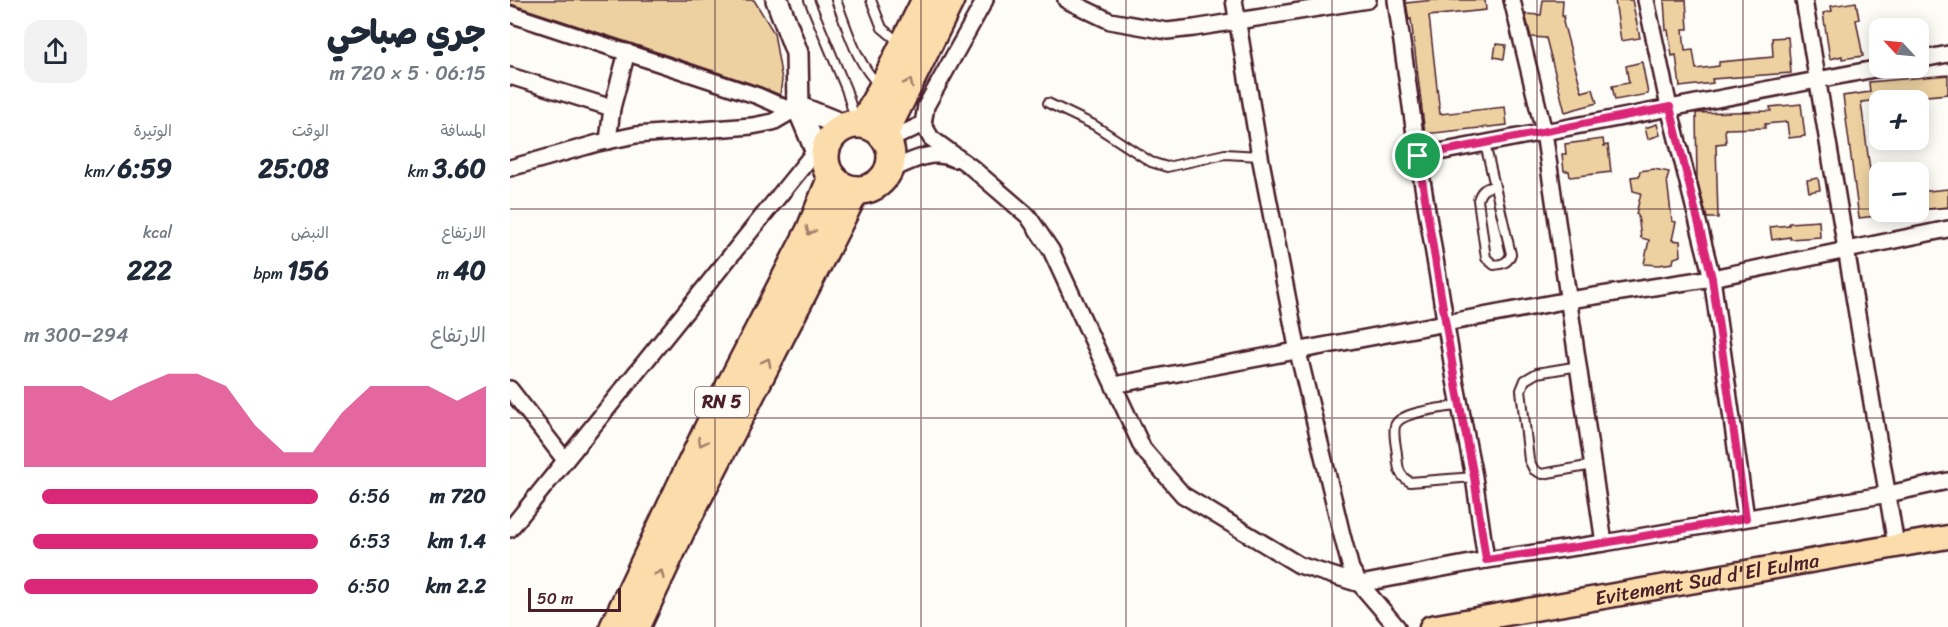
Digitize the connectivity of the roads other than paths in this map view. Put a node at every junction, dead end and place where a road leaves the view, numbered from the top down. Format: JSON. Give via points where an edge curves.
{"nodes":[{"id":1,"x":777,"y":0,"type":"edge"},
{"id":2,"x":809,"y":0,"type":"edge"},
{"id":3,"x":836,"y":0,"type":"edge"},
{"id":4,"x":871,"y":0,"type":"edge"},
{"id":5,"x":926,"y":0,"type":"edge"},
{"id":6,"x":950,"y":0,"type":"edge"},
{"id":7,"x":985,"y":0,"type":"edge"},
{"id":8,"x":1065,"y":0,"type":"edge"},
{"id":9,"x":1234,"y":0,"type":"edge"},
{"id":10,"x":1368,"y":0,"type":"edge"},
{"id":11,"x":1395,"y":0,"type":"edge"},
{"id":12,"x":1512,"y":0,"type":"edge"},
{"id":13,"x":1646,"y":0,"type":"edge"},
{"id":14,"x":1804,"y":0,"type":"edge"},
{"id":15,"x":510,"y":14,"type":"edge"},
{"id":16,"x":1236,"y":21,"type":"junction"},
{"id":17,"x":904,"y":46,"type":"junction"},
{"id":18,"x":627,"y":52,"type":"junction"},
{"id":19,"x":1948,"y":54,"type":"edge"},
{"id":20,"x":1929,"y":58,"type":"edge"},
{"id":21,"x":1869,"y":70,"type":"edge"},
{"id":22,"x":513,"y":78,"type":"edge"},
{"id":23,"x":1817,"y":80,"type":"junction"},
{"id":24,"x":882,"y":89,"type":"junction"},
{"id":25,"x":1048,"y":103,"type":"dead end"},
{"id":26,"x":1670,"y":107,"type":"junction"},
{"id":27,"x":612,"y":108,"type":"junction"},
{"id":28,"x":795,"y":109,"type":"junction"},
{"id":29,"x":923,"y":124,"type":"junction"},
{"id":30,"x":867,"y":130,"type":"junction"},
{"id":31,"x":1544,"y":132,"type":"junction"},
{"id":32,"x":608,"y":141,"type":"junction"},
{"id":33,"x":1485,"y":144,"type":"junction"},
{"id":34,"x":1260,"y":156,"type":"junction"},
{"id":35,"x":1418,"y":156,"type":"junction"},
{"id":36,"x":971,"y":166,"type":"junction"},
{"id":37,"x":510,"y":168,"type":"edge"},
{"id":38,"x":833,"y":171,"type":"junction"},
{"id":39,"x":887,"y":172,"type":"junction"},
{"id":40,"x":1494,"y":186,"type":"junction"},
{"id":41,"x":1948,"y":229,"type":"edge"},
{"id":42,"x":1847,"y":249,"type":"junction"},
{"id":43,"x":1712,"y":278,"type":"junction"},
{"id":44,"x":1569,"y":300,"type":"junction"},
{"id":45,"x":1446,"y":323,"type":"junction"},
{"id":46,"x":1298,"y":352,"type":"junction"},
{"id":47,"x":1579,"y":366,"type":"junction"},
{"id":48,"x":1114,"y":385,"type":"junction"},
{"id":49,"x":510,"y":389,"type":"edge"},
{"id":50,"x":1461,"y":405,"type":"junction"},
{"id":51,"x":565,"y":460,"type":"junction"},
{"id":52,"x":1593,"y":465,"type":"junction"},
{"id":53,"x":1474,"y":477,"type":"junction"},
{"id":54,"x":1948,"y":481,"type":"edge"},
{"id":55,"x":1888,"y":494,"type":"junction"},
{"id":56,"x":1746,"y":518,"type":"junction"},
{"id":57,"x":511,"y":527,"type":"edge"},
{"id":58,"x":1948,"y":537,"type":"edge"},
{"id":59,"x":1604,"y":543,"type":"junction"},
{"id":60,"x":1896,"y":545,"type":"junction"},
{"id":61,"x":1486,"y":560,"type":"junction"},
{"id":62,"x":1360,"y":584,"type":"junction"},
{"id":63,"x":614,"y":627,"type":"edge"},
{"id":64,"x":636,"y":627,"type":"edge"},
{"id":65,"x":1397,"y":627,"type":"edge"},
{"id":66,"x":1431,"y":627,"type":"edge"}],
"edges":[{"from":1,"to":28,"type":"street","via":[[797,53]]},
{"from":2,"to":30,"type":"lane"},
{"from":3,"to":24,"type":"lane","via":[[867,74]]},
{"from":4,"to":17,"type":"lane","via":[[882,28]]},
{"from":5,"to":17,"type":"highway","number":"RN 5"},
{"from":30,"to":6,"type":"highway","number":"RN 5","one_way":true},
{"from":7,"to":29,"type":"street","via":[[926,106]]},
{"from":8,"to":16,"type":"street","via":[[1110,21],[1167,31]]},
{"from":9,"to":16,"type":"street"},
{"from":10,"to":16,"type":"street"},
{"from":11,"to":35,"type":"street"},
{"from":12,"to":31,"type":"street"},
{"from":13,"to":26,"type":"street"},
{"from":14,"to":23,"type":"street"},
{"from":15,"to":18,"type":"street"},
{"from":16,"to":34,"type":"street"},
{"from":17,"to":24,"type":"highway","number":"RN 5"},
{"from":18,"to":27,"type":"street"},
{"from":18,"to":28,"type":"street"},
{"from":19,"to":20,"type":"street"},
{"from":21,"to":23,"type":"street"},
{"from":22,"to":27,"type":"street"},
{"from":23,"to":26,"type":"street"},
{"from":23,"to":42,"type":"street"},
{"from":24,"to":30,"type":"highway","number":"RN 5"},
{"from":25,"to":34,"type":"lane","via":[[1094,125],[1151,162],[1167,167],[1225,154]]},
{"from":26,"to":31,"type":"street"},
{"from":26,"to":43,"type":"street"},
{"from":27,"to":32,"type":"street"},
{"from":28,"to":30,"type":"street"},
{"from":28,"to":32,"type":"street","via":[[774,122],[752,126],[636,135]]},
{"from":28,"to":38,"type":"street"},
{"from":29,"to":30,"type":"street"},
{"from":29,"to":36,"type":"street","via":[[931,138]]},
{"from":30,"to":38,"type":"highway","number":"RN 5","via":[[834,133],[825,156]]},
{"from":30,"to":39,"type":"highway","number":"RN 5","via":[[890,151]]},
{"from":31,"to":33,"type":"street"},
{"from":31,"to":44,"type":"street"},
{"from":32,"to":37,"type":"street"},
{"from":33,"to":35,"type":"street"},
{"from":33,"to":40,"type":"lane"},
{"from":34,"to":46,"type":"street"},
{"from":35,"to":45,"type":"street"},
{"from":36,"to":39,"type":"street","via":[[944,154],[922,156]]},
{"from":36,"to":48,"type":"street","via":[[1029,216],[1051,250]]},
{"from":38,"to":39,"type":"highway","via":[[871,187]]},
{"from":38,"to":51,"type":"street"},
{"from":38,"to":63,"type":"highway","number":"RN 5","one_way":true,"via":[[810,231],[709,427]]},
{"from":64,"to":38,"type":"highway","number":"RN 5","one_way":true},
{"from":40,"to":40,"type":"lane","via":[[1511,254],[1509,260],[1494,265],[1486,258],[1478,200],[1485,188]]},
{"from":41,"to":42,"type":"street"},
{"from":42,"to":43,"type":"street"},
{"from":42,"to":55,"type":"street"},
{"from":43,"to":44,"type":"street"},
{"from":43,"to":56,"type":"street"},
{"from":44,"to":45,"type":"street"},
{"from":44,"to":47,"type":"street"},
{"from":45,"to":46,"type":"street"},
{"from":45,"to":50,"type":"street"},
{"from":46,"to":48,"type":"street"},
{"from":46,"to":62,"type":"street","via":[[1342,535]]},
{"from":47,"to":52,"type":"street"},
{"from":47,"to":52,"type":"lane","via":[[1537,373],[1525,380],[1521,390],[1529,460],[1534,470],[1542,474]]},
{"from":48,"to":62,"type":"street","via":[[1143,449],[1183,495],[1299,566]]},
{"from":49,"to":51,"type":"street"},
{"from":50,"to":53,"type":"street"},
{"from":50,"to":53,"type":"lane","via":[[1406,415],[1398,420],[1394,428],[1398,470],[1410,482]]},
{"from":51,"to":57,"type":"street"},
{"from":52,"to":59,"type":"street"},
{"from":53,"to":61,"type":"street"},
{"from":54,"to":55,"type":"street"},
{"from":55,"to":56,"type":"street"},
{"from":55,"to":60,"type":"street"},
{"from":56,"to":59,"type":"street"},
{"from":58,"to":60,"type":"main road","name":"Evitement Sud d'El Eulma"},
{"from":59,"to":61,"type":"street"},
{"from":60,"to":66,"type":"main road","name":"Evitement Sud d'El Eulma"},
{"from":61,"to":62,"type":"street"},
{"from":62,"to":65,"type":"street"}]}
